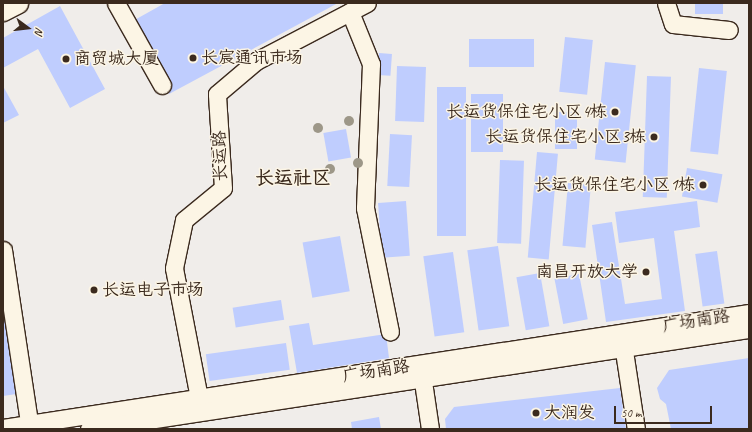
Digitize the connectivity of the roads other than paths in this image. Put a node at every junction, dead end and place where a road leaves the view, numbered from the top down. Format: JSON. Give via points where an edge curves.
{"nodes":[{"id":1,"x":17,"y":3,"type":"edge"},
{"id":2,"x":116,"y":3,"type":"edge"},
{"id":3,"x":367,"y":3,"type":"edge"},
{"id":4,"x":666,"y":3,"type":"edge"},
{"id":5,"x":3,"y":10,"type":"edge"},
{"id":6,"x":350,"y":12,"type":"junction"},
{"id":7,"x":729,"y":30,"type":"dead end"},
{"id":8,"x":162,"y":85,"type":"dead end"},
{"id":9,"x":3,"y":250,"type":"edge"},
{"id":10,"x":749,"y":313,"type":"edge"},
{"id":11,"x":749,"y":329,"type":"edge"},
{"id":12,"x":390,"y":332,"type":"dead end"},
{"id":13,"x":622,"y":341,"type":"junction"},
{"id":14,"x":422,"y":372,"type":"junction"},
{"id":15,"x":199,"y":398,"type":"junction"},
{"id":16,"x":29,"y":426,"type":"edge"},
{"id":17,"x":3,"y":428,"type":"edge"},
{"id":18,"x":89,"y":429,"type":"edge"},
{"id":19,"x":430,"y":429,"type":"edge"},
{"id":20,"x":636,"y":429,"type":"edge"}],
"edges":[{"from":1,"to":5,"type":"main road"},
{"from":2,"to":8,"type":"street"},
{"from":3,"to":6,"type":"street","name":"长运路"},
{"from":4,"to":7,"type":"street","via":[[673,24]]},
{"from":6,"to":12,"type":"street","via":[[370,64],[365,208]]},
{"from":6,"to":15,"type":"street","name":"长运路","via":[[256,61],[217,94],[223,188],[184,220],[174,268]]},
{"from":9,"to":16,"type":"street"},
{"from":10,"to":13,"type":"street","name":"广场南路"},
{"from":11,"to":13,"type":"street"},
{"from":13,"to":14,"type":"street","name":"广场南路"},
{"from":13,"to":20,"type":"street"},
{"from":14,"to":15,"type":"street","name":"广场南路"},
{"from":14,"to":18,"type":"street"},
{"from":14,"to":19,"type":"street"},
{"from":15,"to":16,"type":"street","name":"广场南路"},
{"from":16,"to":17,"type":"street","name":"广场南路"}]}
